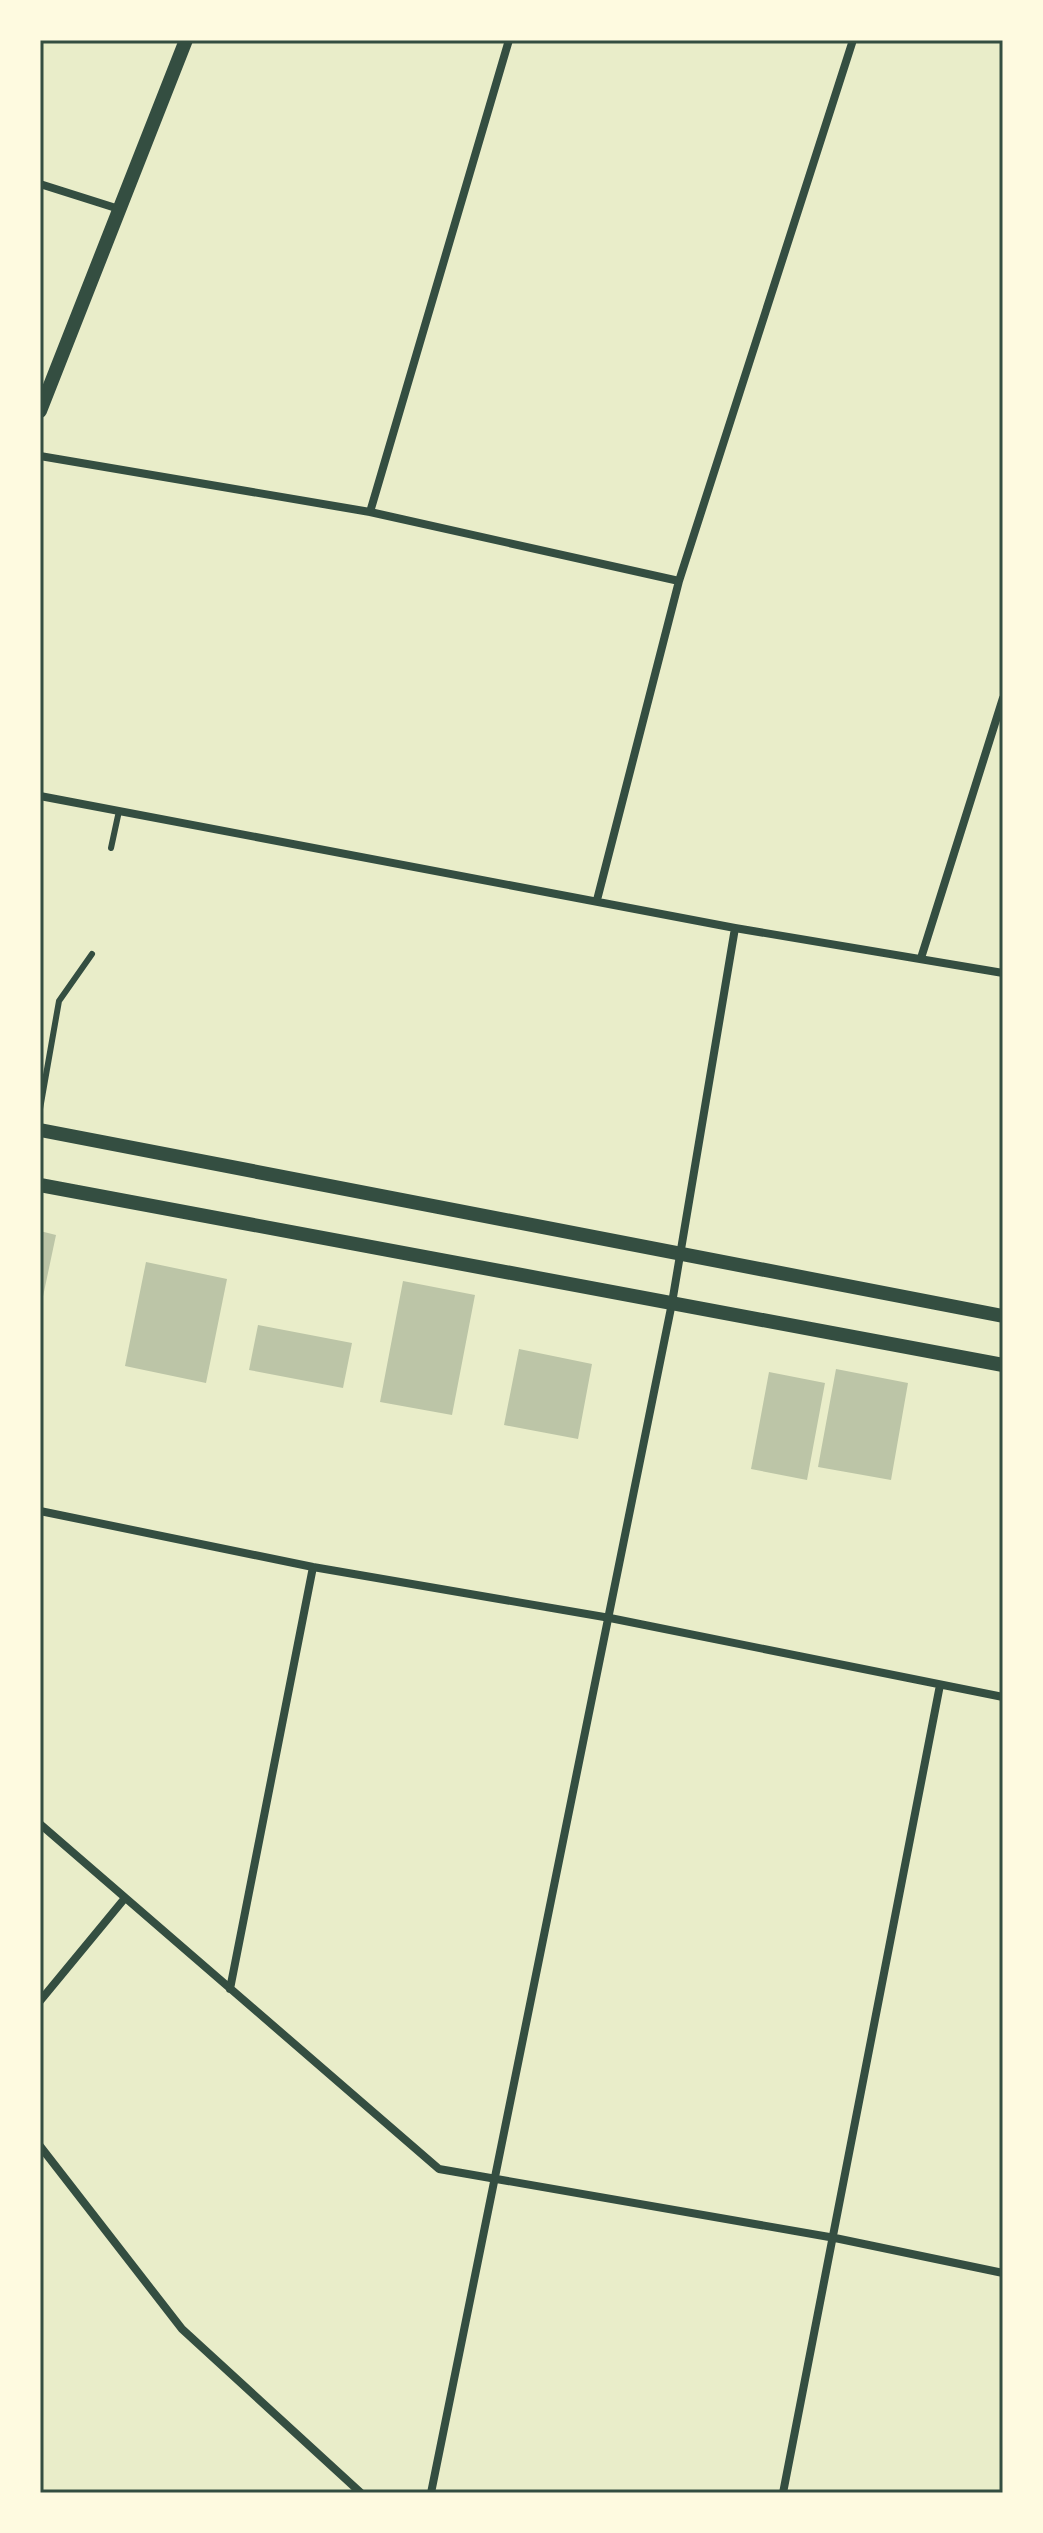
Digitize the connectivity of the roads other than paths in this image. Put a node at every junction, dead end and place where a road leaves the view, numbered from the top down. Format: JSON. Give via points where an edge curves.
{"nodes":[{"id":1,"x":186,"y":40,"type":"edge"},
{"id":2,"x":509,"y":40,"type":"edge"},
{"id":3,"x":853,"y":40,"type":"edge"},
{"id":4,"x":40,"y":184,"type":"edge"},
{"id":5,"x":119,"y":209,"type":"junction"},
{"id":6,"x":40,"y":411,"type":"edge"},
{"id":7,"x":40,"y":456,"type":"edge"},
{"id":8,"x":370,"y":512,"type":"junction"},
{"id":9,"x":679,"y":581,"type":"junction"},
{"id":10,"x":1003,"y":698,"type":"edge"},
{"id":11,"x":40,"y":796,"type":"edge"},
{"id":12,"x":119,"y":811,"type":"junction"},
{"id":13,"x":111,"y":848,"type":"dead end"},
{"id":14,"x":597,"y":900,"type":"junction"},
{"id":15,"x":735,"y":928,"type":"junction"},
{"id":16,"x":92,"y":954,"type":"dead end"},
{"id":17,"x":921,"y":958,"type":"junction"},
{"id":18,"x":1003,"y":973,"type":"edge"},
{"id":19,"x":40,"y":1109,"type":"edge"},
{"id":20,"x":40,"y":1130,"type":"edge"},
{"id":21,"x":40,"y":1185,"type":"edge"},
{"id":22,"x":682,"y":1253,"type":"junction"},
{"id":23,"x":672,"y":1303,"type":"junction"},
{"id":24,"x":1003,"y":1316,"type":"edge"},
{"id":25,"x":1003,"y":1365,"type":"edge"},
{"id":26,"x":40,"y":1511,"type":"edge"},
{"id":27,"x":313,"y":1567,"type":"junction"},
{"id":28,"x":610,"y":1618,"type":"junction"},
{"id":29,"x":940,"y":1685,"type":"junction"},
{"id":30,"x":1003,"y":1697,"type":"edge"},
{"id":31,"x":40,"y":1824,"type":"edge"},
{"id":32,"x":125,"y":1898,"type":"junction"},
{"id":33,"x":230,"y":1989,"type":"junction"},
{"id":34,"x":40,"y":2001,"type":"edge"},
{"id":35,"x":40,"y":2146,"type":"edge"},
{"id":36,"x":497,"y":2180,"type":"junction"},
{"id":37,"x":835,"y":2238,"type":"junction"},
{"id":38,"x":1003,"y":2273,"type":"edge"},
{"id":39,"x":361,"y":2493,"type":"edge"},
{"id":40,"x":431,"y":2493,"type":"edge"},
{"id":41,"x":783,"y":2493,"type":"edge"}],
"edges":[{"from":1,"to":5,"type":"street"},
{"from":2,"to":8,"type":"street"},
{"from":3,"to":9,"type":"street"},
{"from":4,"to":5,"type":"street"},
{"from":5,"to":6,"type":"street"},
{"from":7,"to":8,"type":"street"},
{"from":8,"to":9,"type":"street"},
{"from":9,"to":14,"type":"street"},
{"from":10,"to":17,"type":"street"},
{"from":11,"to":12,"type":"street"},
{"from":12,"to":13,"type":"lane"},
{"from":12,"to":14,"type":"street"},
{"from":14,"to":15,"type":"street"},
{"from":15,"to":17,"type":"street"},
{"from":15,"to":22,"type":"street"},
{"from":16,"to":19,"type":"lane","via":[[59,1001]]},
{"from":17,"to":18,"type":"street"},
{"from":20,"to":22,"type":"street"},
{"from":21,"to":23,"type":"street"},
{"from":22,"to":23,"type":"street"},
{"from":22,"to":24,"type":"street"},
{"from":23,"to":25,"type":"street"},
{"from":23,"to":28,"type":"street"},
{"from":26,"to":27,"type":"street"},
{"from":27,"to":28,"type":"street"},
{"from":27,"to":33,"type":"street"},
{"from":28,"to":29,"type":"street"},
{"from":28,"to":36,"type":"street"},
{"from":29,"to":30,"type":"street"},
{"from":29,"to":37,"type":"street"},
{"from":31,"to":32,"type":"street"},
{"from":32,"to":33,"type":"street"},
{"from":32,"to":34,"type":"street"},
{"from":33,"to":36,"type":"street","via":[[439,2169]]},
{"from":35,"to":39,"type":"street","via":[[182,2329]]},
{"from":36,"to":37,"type":"street"},
{"from":36,"to":40,"type":"street"},
{"from":37,"to":38,"type":"street"},
{"from":37,"to":41,"type":"street"}]}
